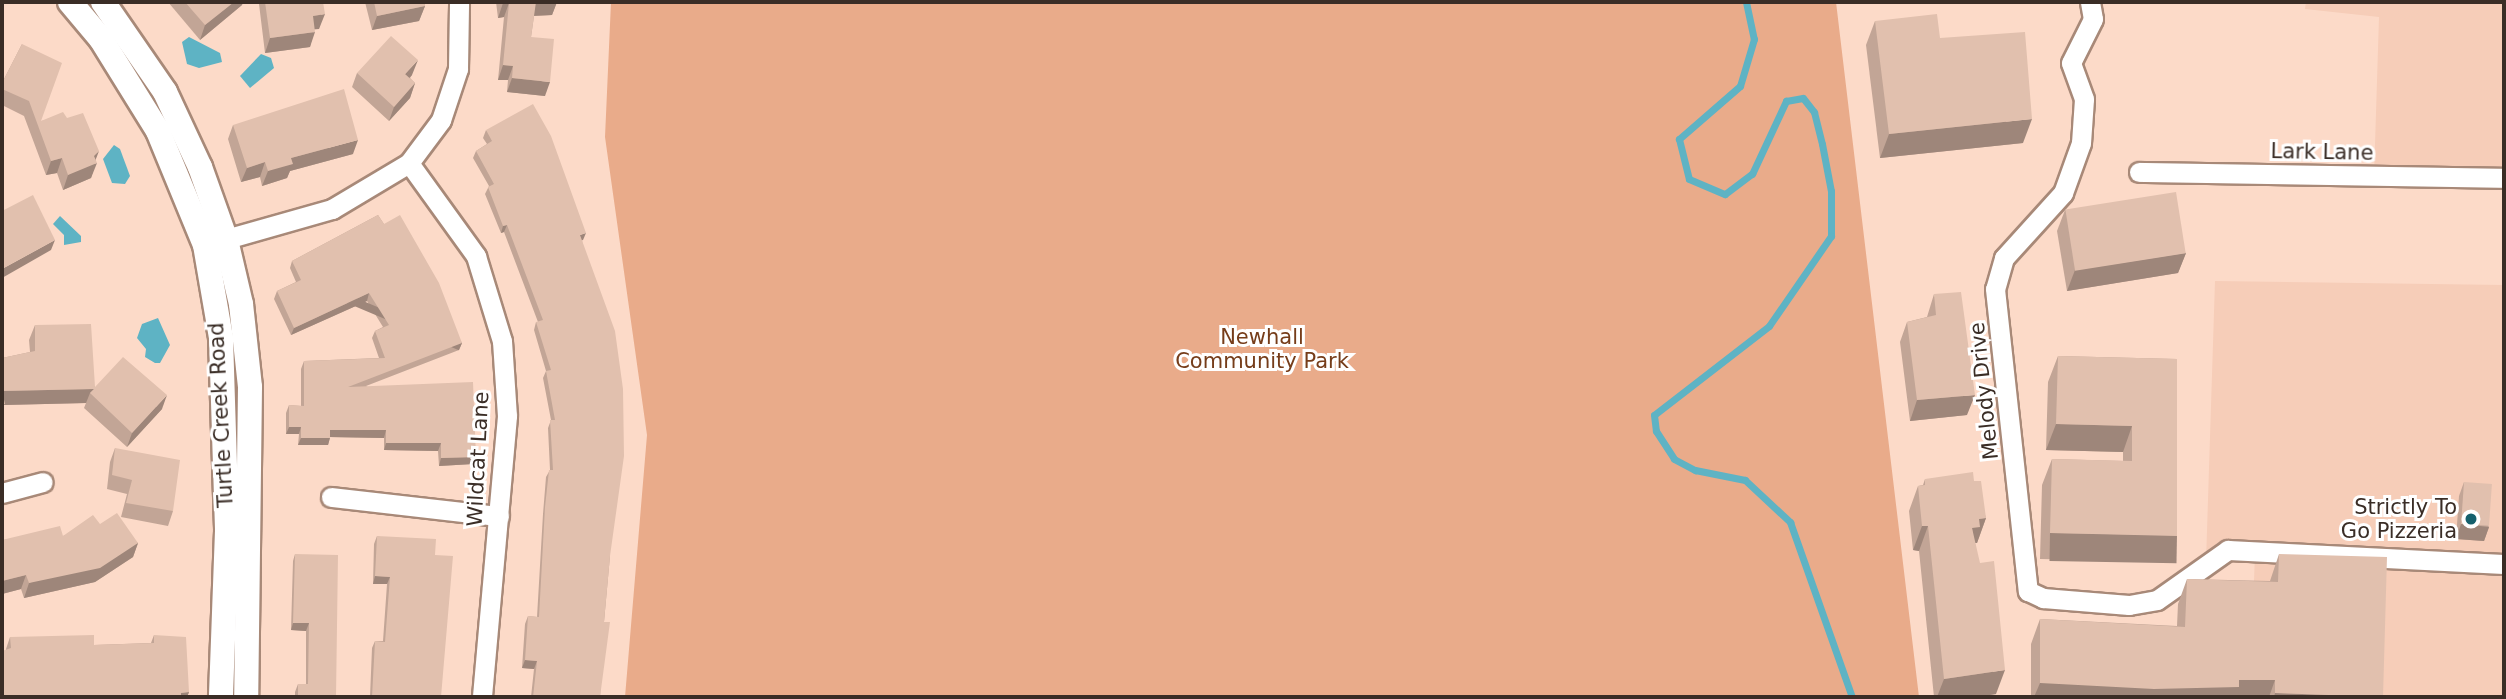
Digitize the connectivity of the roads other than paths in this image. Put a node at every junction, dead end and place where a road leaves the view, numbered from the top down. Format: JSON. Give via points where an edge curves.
{"nodes":[{"id":1,"x":70,"y":2,"type":"edge"},
{"id":2,"x":103,"y":2,"type":"edge"},
{"id":3,"x":459,"y":2,"type":"edge"},
{"id":4,"x":2090,"y":2,"type":"edge"},
{"id":5,"x":409,"y":163,"type":"junction"},
{"id":6,"x":2139,"y":172,"type":"dead end"},
{"id":7,"x":2504,"y":178,"type":"edge"},
{"id":8,"x":215,"y":243,"type":"junction"},
{"id":9,"x":43,"y":482,"type":"dead end"},
{"id":10,"x":2,"y":493,"type":"edge"},
{"id":11,"x":331,"y":497,"type":"dead end"},
{"id":12,"x":499,"y":516,"type":"junction"},
{"id":13,"x":2504,"y":564,"type":"edge"},
{"id":14,"x":221,"y":697,"type":"edge"},
{"id":15,"x":246,"y":697,"type":"edge"},
{"id":16,"x":482,"y":697,"type":"edge"}],
"edges":[{"from":1,"to":8,"type":"street","name":"Turtle Creek Road","via":[[101,39],[158,131]]},
{"from":2,"to":8,"type":"street","name":"Turtle Creek Road","via":[[165,92],[200,167]]},
{"from":3,"to":5,"type":"street","via":[[458,69],[441,120]]},
{"from":4,"to":13,"type":"street","name":"Melody Drive","via":[[2093,19],[2071,62],[2084,99],[2081,144],[2063,193],[2004,258],[1996,289],[2028,591],[2043,598],[2129,606],[2157,600],[2228,550]]},
{"from":5,"to":8,"type":"street","via":[[332,209]]},
{"from":5,"to":12,"type":"street","name":"Wildcat Lane","via":[[476,256],[502,341],[507,416]]},
{"from":6,"to":7,"type":"street","name":"Lark Lane"},
{"from":8,"to":14,"type":"street","name":"Turtle Creek Road","via":[[227,531]]},
{"from":8,"to":15,"type":"street","name":"Turtle Creek Road","via":[[241,304],[250,387]]},
{"from":9,"to":10,"type":"street"},
{"from":11,"to":12,"type":"street"},
{"from":12,"to":16,"type":"street","name":"Wildcat Lane"}]}
